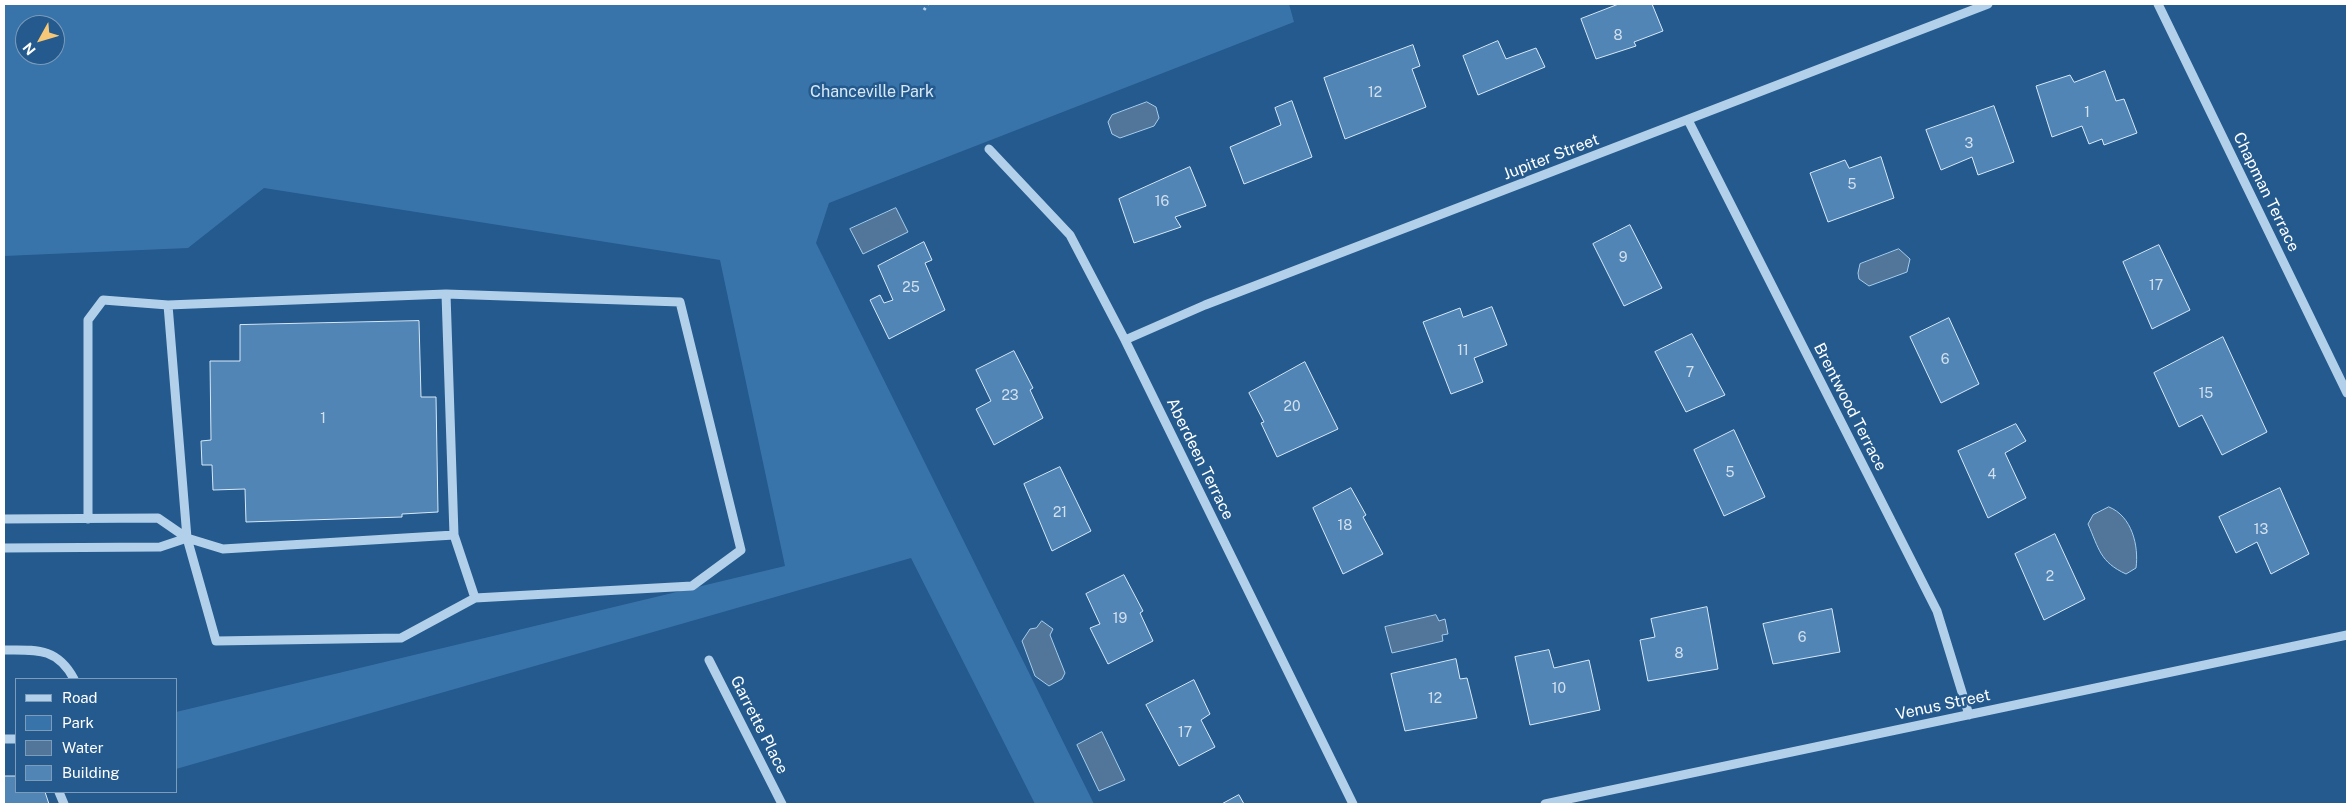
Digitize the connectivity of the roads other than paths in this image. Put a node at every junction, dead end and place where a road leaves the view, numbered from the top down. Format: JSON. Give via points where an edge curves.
{"nodes":[{"id":1,"x":1988,"y":4,"type":"edge"},
{"id":2,"x":2158,"y":4,"type":"edge"},
{"id":3,"x":1688,"y":120,"type":"junction"},
{"id":4,"x":990,"y":149,"type":"dead end"},
{"id":5,"x":446,"y":294,"type":"junction"},
{"id":6,"x":168,"y":305,"type":"junction"},
{"id":7,"x":1125,"y":340,"type":"junction"},
{"id":8,"x":2347,"y":393,"type":"edge"},
{"id":9,"x":4,"y":519,"type":"edge"},
{"id":10,"x":88,"y":519,"type":"junction"},
{"id":11,"x":454,"y":535,"type":"junction"},
{"id":12,"x":187,"y":538,"type":"junction"},
{"id":13,"x":4,"y":548,"type":"edge"},
{"id":14,"x":475,"y":598,"type":"junction"},
{"id":15,"x":2347,"y":635,"type":"edge"},
{"id":16,"x":4,"y":650,"type":"edge"},
{"id":17,"x":709,"y":660,"type":"dead end"},
{"id":18,"x":73,"y":678,"type":"edge"},
{"id":19,"x":1968,"y":715,"type":"junction"},
{"id":20,"x":782,"y":804,"type":"edge"},
{"id":21,"x":1353,"y":804,"type":"edge"},
{"id":22,"x":1545,"y":804,"type":"edge"}],
"edges":[{"from":1,"to":3,"type":"street","name":"Jupiter Street"},
{"from":2,"to":8,"type":"street","name":"Chapman Terrace"},
{"from":3,"to":7,"type":"street","name":"Jupiter Street","via":[[1205,305]]},
{"from":3,"to":19,"type":"street","name":"Brentwood Terrace","via":[[1937,611]]},
{"from":4,"to":7,"type":"street","name":"Aberdeen Terrace","via":[[1070,235]]},
{"from":5,"to":6,"type":"street"},
{"from":5,"to":11,"type":"street"},
{"from":5,"to":14,"type":"street","via":[[680,302],[741,550],[692,586]]},
{"from":6,"to":10,"type":"street","via":[[102,300],[88,320]]},
{"from":6,"to":12,"type":"street"},
{"from":7,"to":21,"type":"street","name":"Aberdeen Terrace"},
{"from":9,"to":10,"type":"street"},
{"from":10,"to":12,"type":"street","via":[[158,518]]},
{"from":11,"to":12,"type":"street","via":[[223,549]]},
{"from":11,"to":14,"type":"street"},
{"from":12,"to":13,"type":"street","via":[[160,547]]},
{"from":12,"to":14,"type":"street","via":[[216,641],[401,638]]},
{"from":15,"to":19,"type":"street","name":"Venus Street"},
{"from":16,"to":18,"type":"street","via":[[51,653],[61,660]]},
{"from":17,"to":20,"type":"street","name":"Garrette Place"},
{"from":19,"to":22,"type":"street","name":"Venus Street"}]}
